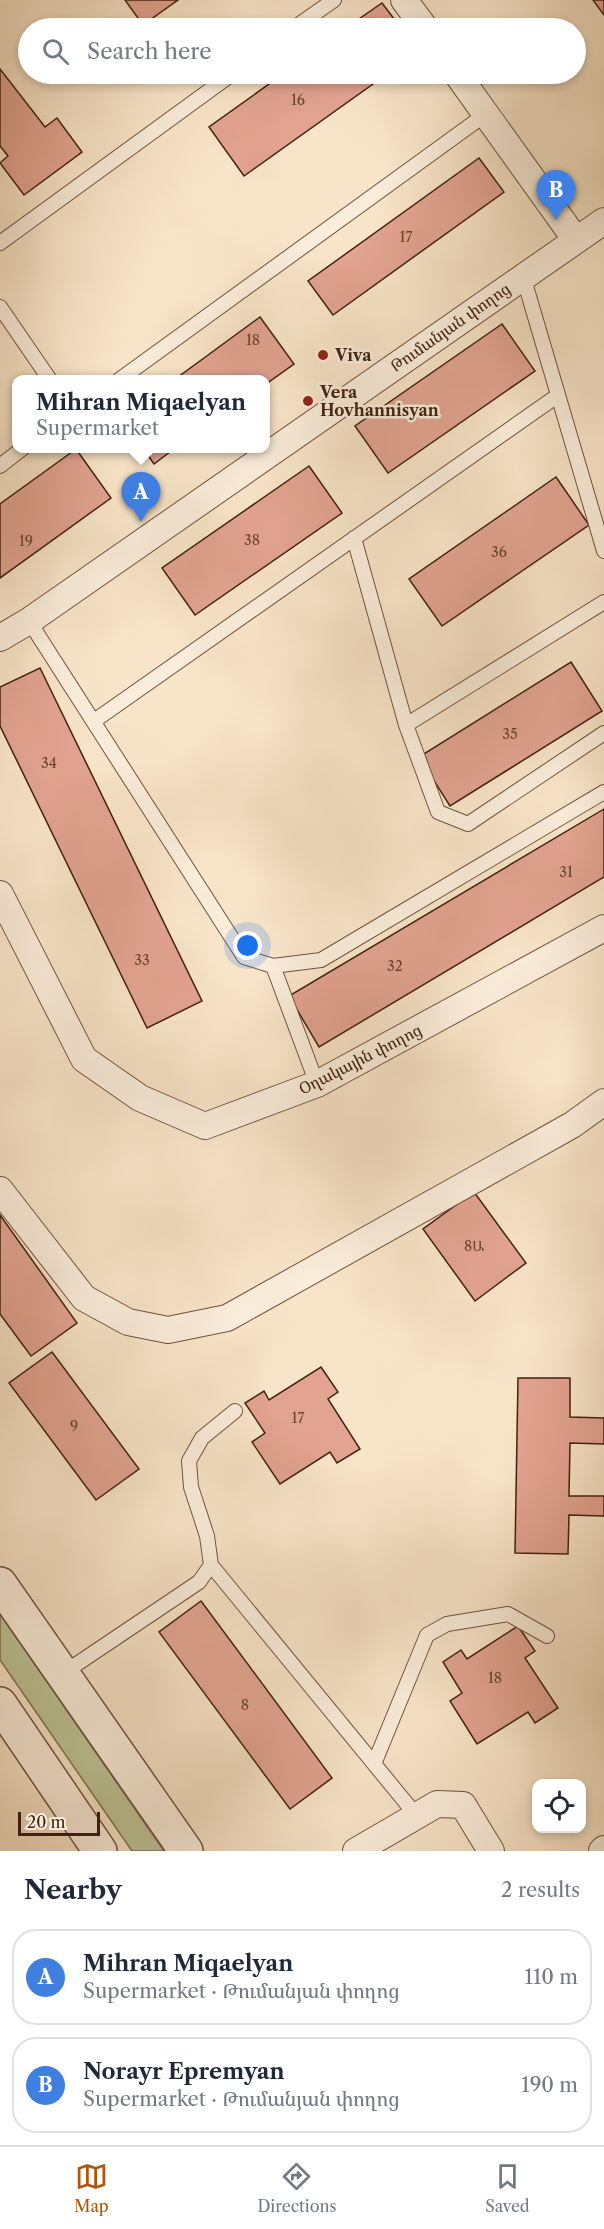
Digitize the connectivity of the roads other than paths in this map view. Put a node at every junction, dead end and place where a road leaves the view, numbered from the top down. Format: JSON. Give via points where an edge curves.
{"nodes":[{"id":1,"x":333,"y":0,"type":"edge"},
{"id":2,"x":404,"y":0,"type":"edge"},
{"id":3,"x":308,"y":18,"type":"edge"},
{"id":4,"x":418,"y":18,"type":"edge"},
{"id":5,"x":218,"y":84,"type":"edge"},
{"id":6,"x":464,"y":84,"type":"edge"},
{"id":7,"x":486,"y":114,"type":"junction"},
{"id":8,"x":604,"y":220,"type":"edge"},
{"id":9,"x":576,"y":240,"type":"junction"},
{"id":10,"x":0,"y":243,"type":"edge"},
{"id":11,"x":523,"y":276,"type":"junction"},
{"id":12,"x":0,"y":307,"type":"edge"},
{"id":13,"x":47,"y":375,"type":"edge"},
{"id":14,"x":126,"y":375,"type":"edge"},
{"id":15,"x":557,"y":396,"type":"junction"},
{"id":16,"x":17,"y":453,"type":"edge"},
{"id":17,"x":270,"y":453,"type":"edge"},
{"id":18,"x":270,"y":453,"type":"edge"},
{"id":19,"x":0,"y":465,"type":"edge"},
{"id":20,"x":354,"y":538,"type":"junction"},
{"id":21,"x":604,"y":551,"type":"edge"},
{"id":22,"x":604,"y":602,"type":"edge"},
{"id":23,"x":29,"y":621,"type":"junction"},
{"id":24,"x":0,"y":638,"type":"edge"},
{"id":25,"x":94,"y":722,"type":"junction"},
{"id":26,"x":406,"y":725,"type":"junction"},
{"id":27,"x":604,"y":733,"type":"edge"},
{"id":28,"x":604,"y":792,"type":"edge"},
{"id":29,"x":0,"y":894,"type":"edge"},
{"id":30,"x":604,"y":928,"type":"edge"},
{"id":31,"x":273,"y":966,"type":"junction"},
{"id":32,"x":317,"y":1084,"type":"junction"},
{"id":33,"x":604,"y":1102,"type":"edge"},
{"id":34,"x":0,"y":1190,"type":"edge"},
{"id":35,"x":235,"y":1411,"type":"dead end"},
{"id":36,"x":211,"y":1565,"type":"junction"},
{"id":37,"x":0,"y":1584,"type":"edge"},
{"id":38,"x":547,"y":1636,"type":"dead end"},
{"id":39,"x":62,"y":1674,"type":"junction"},
{"id":40,"x":0,"y":1704,"type":"edge"},
{"id":41,"x":374,"y":1764,"type":"junction"},
{"id":42,"x":416,"y":1815,"type":"junction"},
{"id":43,"x":100,"y":1851,"type":"edge"},
{"id":44,"x":186,"y":1851,"type":"edge"},
{"id":45,"x":356,"y":1851,"type":"edge"},
{"id":46,"x":491,"y":1851,"type":"edge"}],
"edges":[{"from":1,"to":3,"type":"lane"},
{"from":2,"to":4,"type":"street"},
{"from":5,"to":10,"type":"lane"},
{"from":6,"to":7,"type":"street"},
{"from":7,"to":9,"type":"street"},
{"from":7,"to":14,"type":"lane"},
{"from":8,"to":9,"type":"street","name":"Թումանյան փողոց"},
{"from":9,"to":11,"type":"street","name":"Թումանյան փողոց"},
{"from":11,"to":15,"type":"lane"},
{"from":11,"to":17,"type":"street","name":"Թումանյան փողոց"},
{"from":12,"to":13,"type":"lane"},
{"from":15,"to":20,"type":"lane"},
{"from":15,"to":21,"type":"lane"},
{"from":16,"to":19,"type":"lane"},
{"from":18,"to":23,"type":"street","name":"Թումանյան փողոց"},
{"from":20,"to":25,"type":"lane"},
{"from":20,"to":26,"type":"lane"},
{"from":22,"to":26,"type":"lane"},
{"from":23,"to":24,"type":"street","name":"Թումանյան փողոց"},
{"from":23,"to":25,"type":"lane"},
{"from":25,"to":31,"type":"lane","via":[[244,957]]},
{"from":26,"to":27,"type":"lane","via":[[438,812],[468,824]]},
{"from":28,"to":31,"type":"lane","via":[[321,960]]},
{"from":29,"to":32,"type":"street","name":"Օղակային փողոց","via":[[84,1059],[140,1098],[205,1126]]},
{"from":30,"to":32,"type":"street","name":"Օղակային փողոց"},
{"from":31,"to":32,"type":"lane"},
{"from":33,"to":34,"type":"street","via":[[572,1125],[227,1318],[168,1330],[128,1322],[84,1298]]},
{"from":35,"to":36,"type":"lane","via":[[202,1438],[189,1461],[191,1487],[207,1536]]},
{"from":36,"to":39,"type":"lane","via":[[199,1582]]},
{"from":36,"to":41,"type":"lane"},
{"from":37,"to":39,"type":"street"},
{"from":38,"to":41,"type":"lane","via":[[508,1614],[447,1624],[427,1635]]},
{"from":39,"to":44,"type":"street"},
{"from":40,"to":43,"type":"street"},
{"from":41,"to":42,"type":"lane"},
{"from":42,"to":45,"type":"street"},
{"from":42,"to":46,"type":"street","via":[[437,1804],[463,1805]]}]}
